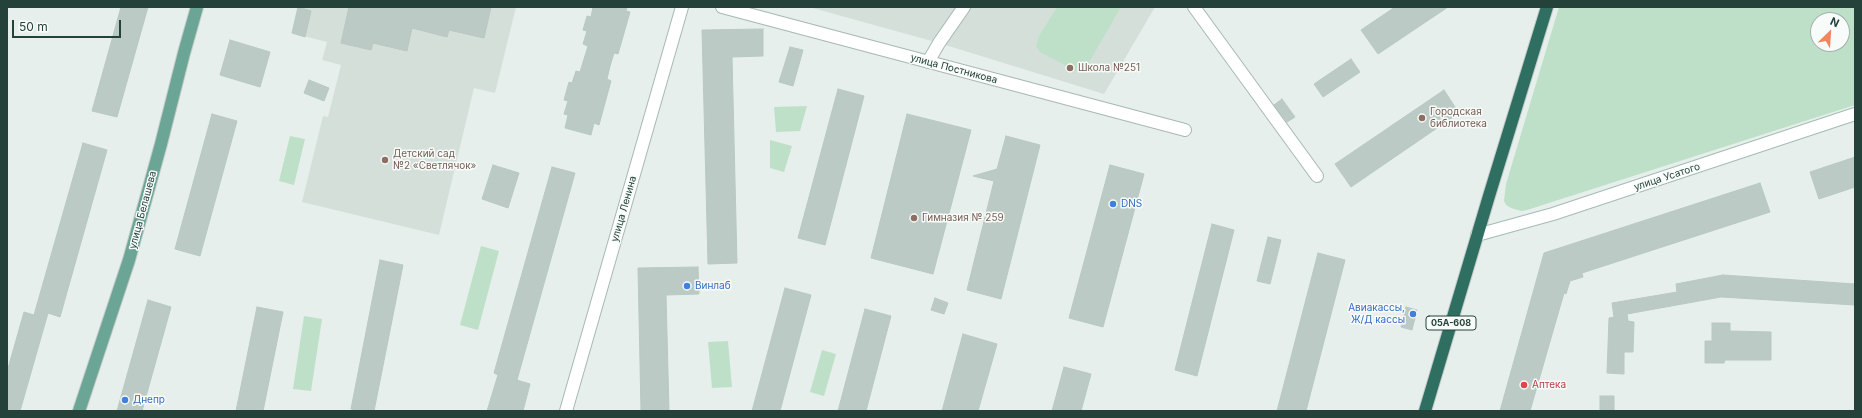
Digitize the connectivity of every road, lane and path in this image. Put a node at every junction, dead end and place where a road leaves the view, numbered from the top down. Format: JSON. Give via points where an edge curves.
{"nodes":[{"id":1,"x":198,"y":7,"type":"edge"},
{"id":2,"x":682,"y":7,"type":"edge"},
{"id":3,"x":722,"y":7,"type":"edge"},
{"id":4,"x":964,"y":7,"type":"edge"},
{"id":5,"x":1194,"y":7,"type":"edge"},
{"id":6,"x":1547,"y":7,"type":"edge"},
{"id":7,"x":928,"y":62,"type":"junction"},
{"id":8,"x":1855,"y":114,"type":"edge"},
{"id":9,"x":1185,"y":130,"type":"dead end"},
{"id":10,"x":1317,"y":176,"type":"dead end"},
{"id":11,"x":1477,"y":234,"type":"junction"},
{"id":12,"x":79,"y":411,"type":"edge"},
{"id":13,"x":566,"y":411,"type":"edge"},
{"id":14,"x":1425,"y":411,"type":"edge"}],
"edges":[{"from":1,"to":12,"type":"main road","name":"улица Белашева","via":[[129,260]]},
{"from":2,"to":13,"type":"street","name":"улица Ленина"},
{"from":3,"to":7,"type":"street","name":"улица Постникова"},
{"from":4,"to":7,"type":"street"},
{"from":5,"to":10,"type":"street"},
{"from":6,"to":11,"type":"highway","number":"05А-608"},
{"from":7,"to":9,"type":"street","name":"улица Постникова"},
{"from":8,"to":11,"type":"street","name":"улица Усатого","via":[[1553,214]]},
{"from":11,"to":14,"type":"highway","number":"05А-608"}]}
